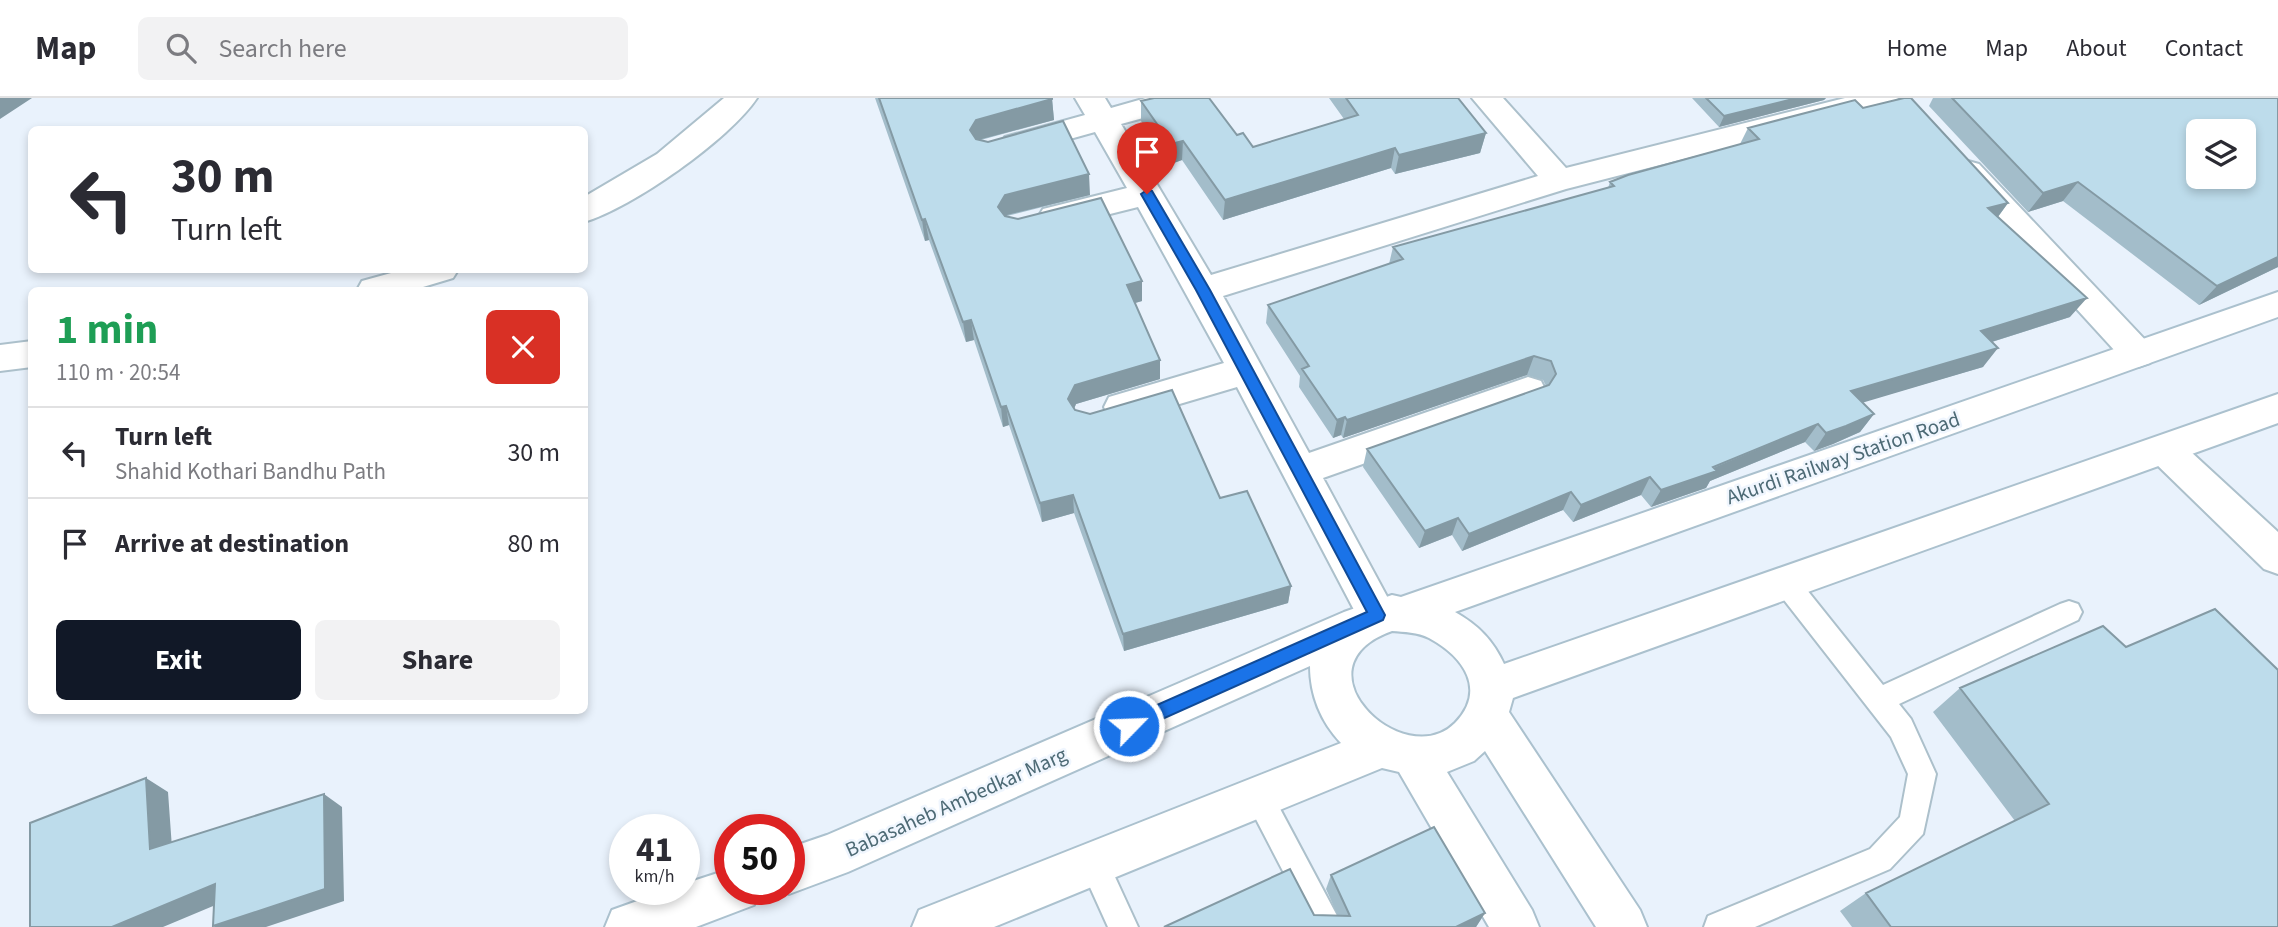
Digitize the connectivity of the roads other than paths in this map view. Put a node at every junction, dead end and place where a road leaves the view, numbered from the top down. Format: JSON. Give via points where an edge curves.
{"nodes":[{"id":1,"x":742,"y":98,"type":"edge"},
{"id":2,"x":1180,"y":98,"type":"edge"},
{"id":3,"x":1487,"y":98,"type":"edge"},
{"id":4,"x":1898,"y":101,"type":"edge"},
{"id":5,"x":1097,"y":109,"type":"edge"},
{"id":6,"x":1948,"y":149,"type":"edge"},
{"id":7,"x":990,"y":150,"type":"edge"},
{"id":8,"x":1559,"y":180,"type":"junction"},
{"id":9,"x":1147,"y":194,"type":"junction"},
{"id":10,"x":588,"y":209,"type":"edge"},
{"id":11,"x":1019,"y":226,"type":"edge"},
{"id":12,"x":431,"y":273,"type":"edge"},
{"id":13,"x":384,"y":287,"type":"edge"},
{"id":14,"x":1203,"y":290,"type":"junction"},
{"id":15,"x":2278,"y":303,"type":"edge"},
{"id":16,"x":28,"y":354,"type":"edge"},
{"id":17,"x":2138,"y":354,"type":"junction"},
{"id":18,"x":0,"y":358,"type":"edge"},
{"id":19,"x":1244,"y":371,"type":"junction"},
{"id":20,"x":1528,"y":391,"type":"edge"},
{"id":21,"x":2278,"y":408,"type":"edge"},
{"id":22,"x":1090,"y":417,"type":"edge"},
{"id":23,"x":2165,"y":450,"type":"junction"},
{"id":24,"x":1300,"y":471,"type":"junction"},
{"id":25,"x":2278,"y":557,"type":"edge"},
{"id":26,"x":1786,"y":583,"type":"junction"},
{"id":27,"x":2069,"y":612,"type":"dead end"},
{"id":28,"x":1379,"y":619,"type":"junction"},
{"id":29,"x":1879,"y":700,"type":"junction"},
{"id":30,"x":1489,"y":701,"type":"junction"},
{"id":31,"x":1397,"y":752,"type":"junction"},
{"id":32,"x":1259,"y":798,"type":"junction"},
{"id":33,"x":1094,"y":863,"type":"junction"},
{"id":34,"x":805,"y":865,"type":"edge"},
{"id":35,"x":714,"y":897,"type":"edge"},
{"id":36,"x":629,"y":927,"type":"edge"},
{"id":37,"x":936,"y":927,"type":"edge"},
{"id":38,"x":1123,"y":927,"type":"edge"},
{"id":39,"x":1328,"y":927,"type":"edge"},
{"id":40,"x":1515,"y":927,"type":"edge"},
{"id":41,"x":1623,"y":927,"type":"edge"},
{"id":42,"x":1719,"y":927,"type":"edge"}],
"edges":[{"from":1,"to":10,"type":"main road","via":[[690,147],[615,197]]},
{"from":2,"to":5,"type":"main road"},
{"from":3,"to":8,"type":"main road"},
{"from":4,"to":8,"type":"main road"},
{"from":5,"to":7,"type":"main road"},
{"from":5,"to":9,"type":"main road"},
{"from":6,"to":17,"type":"main road"},
{"from":8,"to":14,"type":"main road"},
{"from":9,"to":11,"type":"main road"},
{"from":9,"to":14,"type":"main road"},
{"from":12,"to":13,"type":"main road"},
{"from":14,"to":19,"type":"main road"},
{"from":15,"to":17,"type":"main road","name":"Akurdi Railway Station Road"},
{"from":16,"to":18,"type":"main road"},
{"from":17,"to":28,"type":"main road","name":"Akurdi Railway Station Road"},
{"from":19,"to":22,"type":"main road"},
{"from":19,"to":24,"type":"main road"},
{"from":20,"to":24,"type":"main road"},
{"from":21,"to":23,"type":"main road"},
{"from":23,"to":25,"type":"main road"},
{"from":23,"to":26,"type":"main road"},
{"from":24,"to":28,"type":"main road"},
{"from":26,"to":29,"type":"lane"},
{"from":26,"to":30,"type":"main road"},
{"from":27,"to":29,"type":"lane"},
{"from":28,"to":30,"type":"main road","via":[[1436,620],[1464,636],[1482,660]]},
{"from":28,"to":31,"type":"main road","via":[[1335,649],[1329,676],[1340,711],[1354,730]]},
{"from":28,"to":34,"type":"main road","name":"Babasaheb Ambedkar Marg"},
{"from":29,"to":42,"type":"lane","via":[[1901,728],[1922,774],[1913,824],[1880,859]]},
{"from":30,"to":31,"type":"main road","via":[[1480,727],[1459,747],[1429,756]]},
{"from":30,"to":41,"type":"main road"},
{"from":31,"to":32,"type":"main road"},
{"from":31,"to":40,"type":"main road"},
{"from":32,"to":33,"type":"main road"},
{"from":32,"to":39,"type":"lane"},
{"from":33,"to":37,"type":"main road"},
{"from":33,"to":38,"type":"lane"},
{"from":35,"to":36,"type":"main road"}]}
